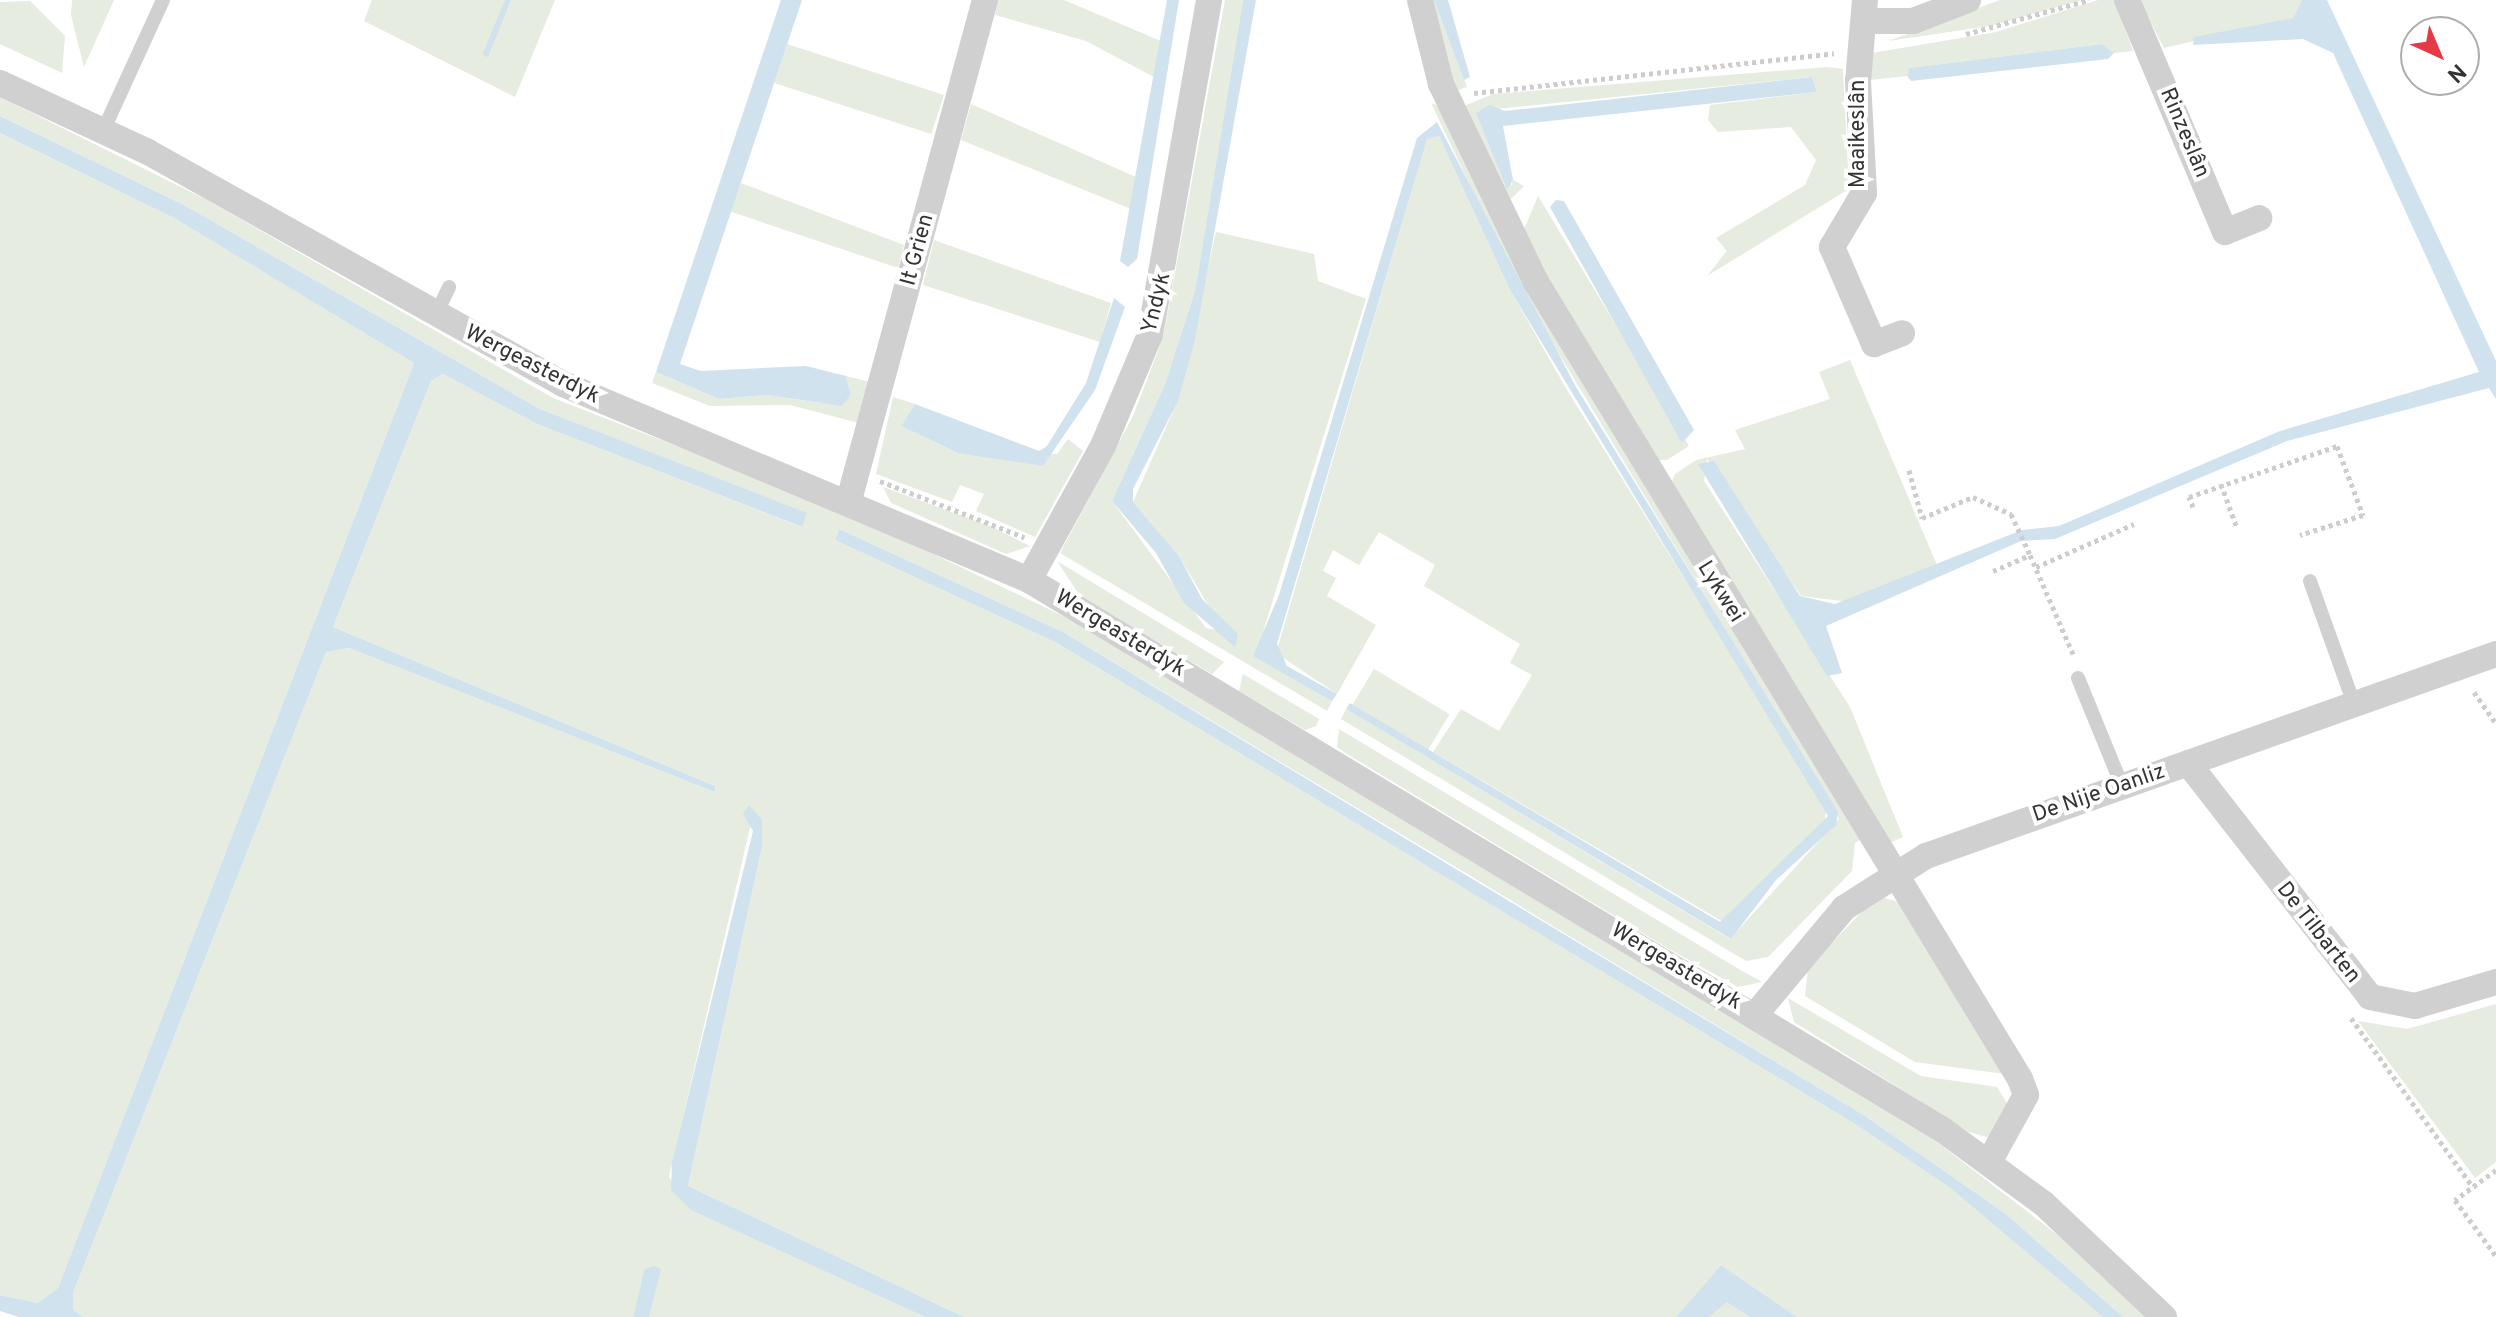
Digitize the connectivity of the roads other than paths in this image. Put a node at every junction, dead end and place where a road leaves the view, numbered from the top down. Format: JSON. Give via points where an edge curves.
{"nodes":[{"id":1,"x":163,"y":0,"type":"edge"},
{"id":2,"x":985,"y":0,"type":"edge"},
{"id":3,"x":1209,"y":0,"type":"edge"},
{"id":4,"x":1420,"y":0,"type":"edge"},
{"id":5,"x":1968,"y":0,"type":"edge"},
{"id":6,"x":2127,"y":0,"type":"edge"},
{"id":7,"x":1865,"y":11,"type":"edge"},
{"id":8,"x":0,"y":83,"type":"edge"},
{"id":9,"x":103,"y":131,"type":"junction"},
{"id":10,"x":2259,"y":218,"type":"dead end"},
{"id":11,"x":449,"y":287,"type":"dead end"},
{"id":12,"x":436,"y":314,"type":"junction"},
{"id":13,"x":1902,"y":333,"type":"dead end"},
{"id":14,"x":849,"y":500,"type":"junction"},
{"id":15,"x":1029,"y":580,"type":"junction"},
{"id":16,"x":2310,"y":581,"type":"dead end"},
{"id":17,"x":2496,"y":654,"type":"edge"},
{"id":18,"x":2078,"y":678,"type":"road end"},
{"id":19,"x":2354,"y":704,"type":"junction"},
{"id":20,"x":2188,"y":763,"type":"junction"},
{"id":21,"x":2122,"y":786,"type":"junction"},
{"id":22,"x":1895,"y":872,"type":"junction"},
{"id":23,"x":2496,"y":982,"type":"edge"},
{"id":24,"x":1755,"y":1015,"type":"junction"},
{"id":25,"x":1989,"y":1162,"type":"junction"},
{"id":26,"x":2164,"y":1317,"type":"edge"}],
"edges":[{"from":1,"to":9,"type":"lane"},
{"from":2,"to":14,"type":"street","name":"It Grien"},
{"from":3,"to":15,"type":"street","name":"Yndyk","via":[[1150,335],[1103,446]]},
{"from":4,"to":22,"type":"street","name":"Lykwei","via":[[1437,89],[1594,385]]},
{"from":5,"to":7,"type":"street","via":[[1913,21]]},
{"from":6,"to":10,"type":"street","name":"Rinzeslân","via":[[2225,232]]},
{"from":7,"to":13,"type":"street","name":"Maaikeslân","via":[[1864,193],[1832,247],[1874,344]]},
{"from":8,"to":9,"type":"street","name":"Wergeasterdyk"},
{"from":9,"to":12,"type":"street","name":"Wergeasterdyk"},
{"from":11,"to":12,"type":"lane"},
{"from":12,"to":14,"type":"street","name":"Wergeasterdyk","via":[[563,384]]},
{"from":14,"to":15,"type":"street","name":"Wergeasterdyk"},
{"from":15,"to":24,"type":"street","name":"Wergeasterdyk"},
{"from":16,"to":19,"type":"lane"},
{"from":17,"to":19,"type":"street","name":"De Nije Oanliz"},
{"from":18,"to":21,"type":"lane"},
{"from":19,"to":20,"type":"street","name":"De Nije Oanliz"},
{"from":20,"to":21,"type":"street","name":"De Nije Oanliz"},
{"from":20,"to":23,"type":"street","name":"De Tilbarten","via":[[2370,997],[2415,1006]]},
{"from":21,"to":22,"type":"street","name":"De Nije Oanliz"},
{"from":22,"to":24,"type":"street","name":"De Nije Oanliz","via":[[1828,924]]},
{"from":22,"to":25,"type":"street","name":"Lykwei","via":[[1998,1036],[2026,1095]]},
{"from":24,"to":25,"type":"street","name":"Wergeasterdyk"},
{"from":25,"to":26,"type":"street","name":"Wergeasterdyk"}]}
